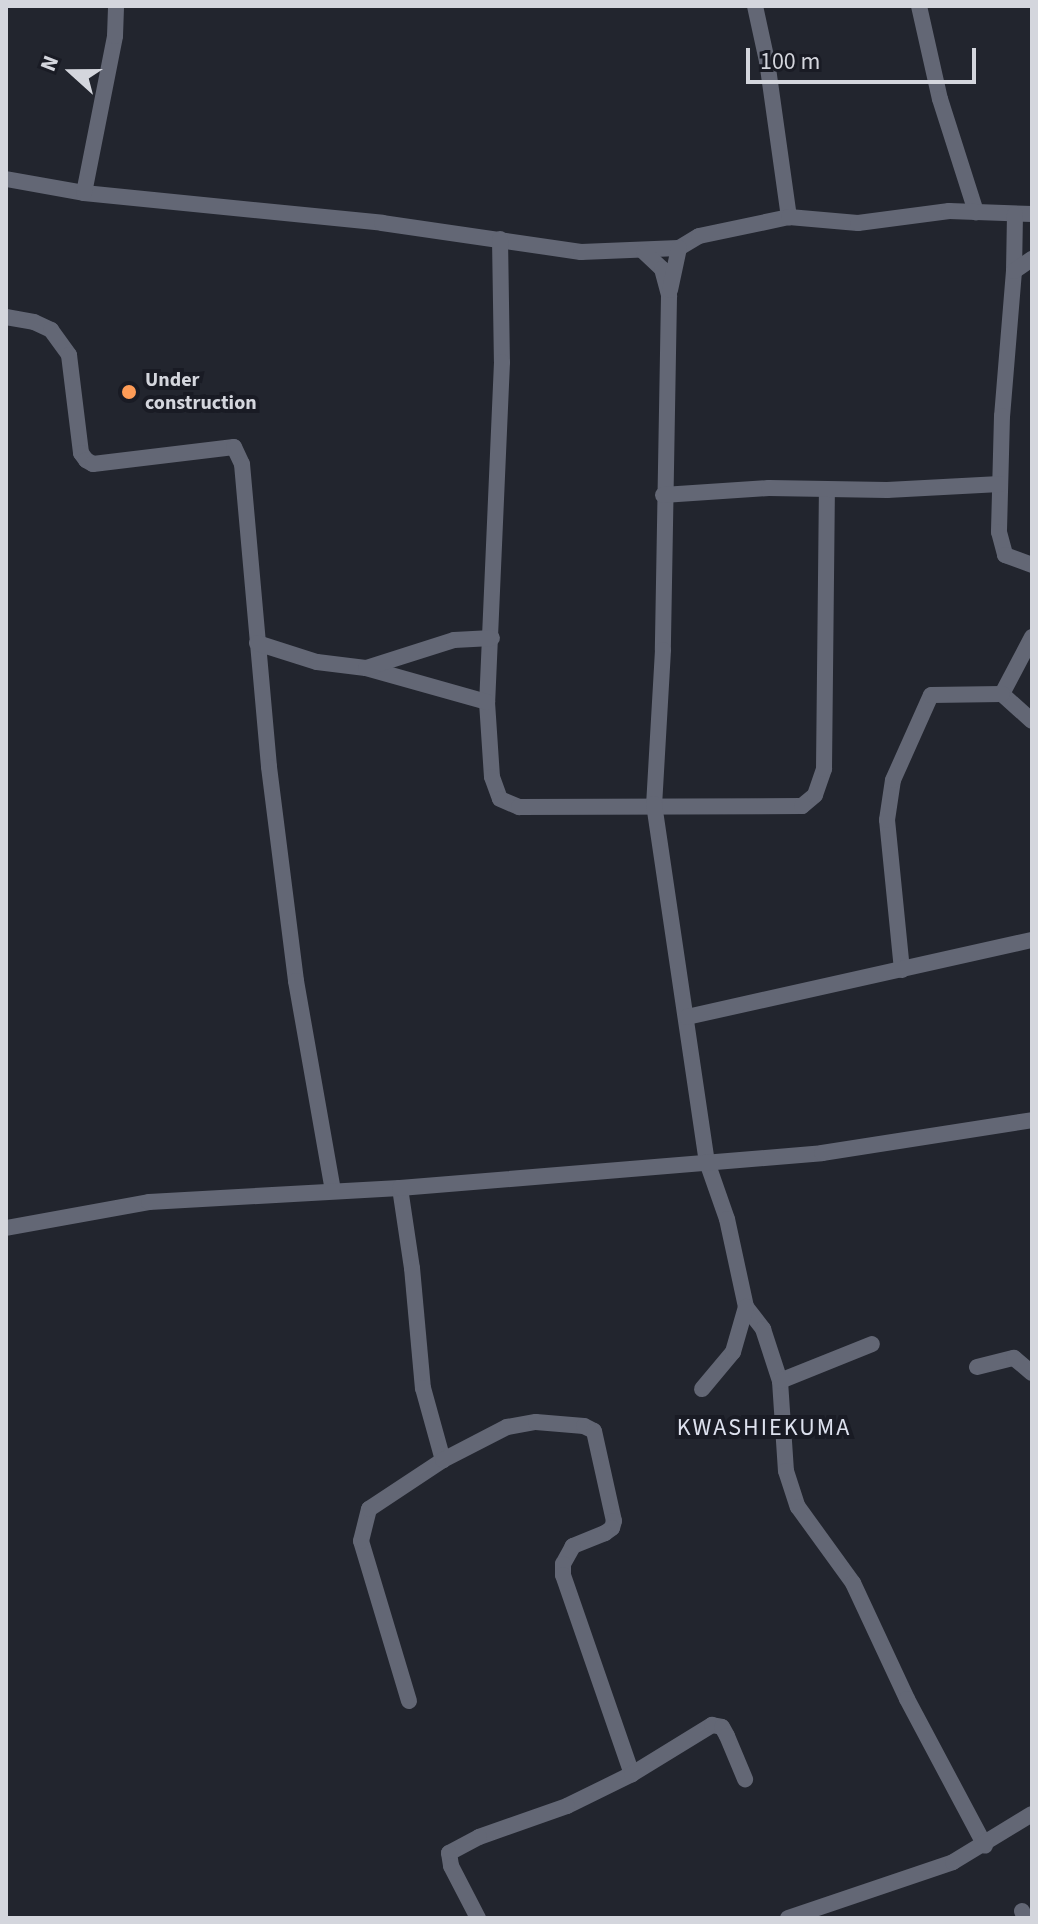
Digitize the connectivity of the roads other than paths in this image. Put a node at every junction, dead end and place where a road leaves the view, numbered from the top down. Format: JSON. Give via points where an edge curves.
{"nodes":[{"id":1,"x":116,"y":6,"type":"edge"},
{"id":2,"x":755,"y":6,"type":"edge"},
{"id":3,"x":919,"y":6,"type":"edge"},
{"id":4,"x":6,"y":179,"type":"edge"},
{"id":5,"x":84,"y":193,"type":"junction"},
{"id":6,"x":976,"y":212,"type":"junction"},
{"id":7,"x":1023,"y":214,"type":"edge"},
{"id":8,"x":789,"y":217,"type":"junction"},
{"id":9,"x":500,"y":239,"type":"junction"},
{"id":10,"x":679,"y":248,"type":"junction"},
{"id":11,"x":644,"y":252,"type":"junction"},
{"id":12,"x":1032,"y":259,"type":"edge"},
{"id":13,"x":1014,"y":271,"type":"junction"},
{"id":14,"x":669,"y":296,"type":"junction"},
{"id":15,"x":6,"y":317,"type":"edge"},
{"id":16,"x":1000,"y":484,"type":"junction"},
{"id":17,"x":827,"y":491,"type":"junction"},
{"id":18,"x":663,"y":495,"type":"junction"},
{"id":19,"x":1032,"y":565,"type":"edge"},
{"id":20,"x":1032,"y":637,"type":"edge"},
{"id":21,"x":492,"y":638,"type":"junction"},
{"id":22,"x":257,"y":643,"type":"junction"},
{"id":23,"x":366,"y":668,"type":"junction"},
{"id":24,"x":1002,"y":694,"type":"junction"},
{"id":25,"x":487,"y":702,"type":"junction"},
{"id":26,"x":1032,"y":721,"type":"edge"},
{"id":27,"x":654,"y":804,"type":"junction"},
{"id":28,"x":1032,"y":940,"type":"edge"},
{"id":29,"x":902,"y":970,"type":"junction"},
{"id":30,"x":687,"y":1017,"type":"junction"},
{"id":31,"x":1032,"y":1120,"type":"edge"},
{"id":32,"x":707,"y":1162,"type":"junction"},
{"id":33,"x":400,"y":1188,"type":"junction"},
{"id":34,"x":333,"y":1191,"type":"junction"},
{"id":35,"x":6,"y":1228,"type":"edge"},
{"id":36,"x":746,"y":1307,"type":"junction"},
{"id":37,"x":872,"y":1344,"type":"dead end"},
{"id":38,"x":977,"y":1367,"type":"dead end"},
{"id":39,"x":1032,"y":1373,"type":"edge"},
{"id":40,"x":780,"y":1381,"type":"junction"},
{"id":41,"x":702,"y":1389,"type":"dead end"},
{"id":42,"x":443,"y":1460,"type":"junction"},
{"id":43,"x":409,"y":1701,"type":"dead end"},
{"id":44,"x":632,"y":1774,"type":"junction"},
{"id":45,"x":745,"y":1779,"type":"dead end"},
{"id":46,"x":1032,"y":1814,"type":"edge"},
{"id":47,"x":985,"y":1846,"type":"junction"},
{"id":48,"x":478,"y":1918,"type":"edge"},
{"id":49,"x":788,"y":1918,"type":"edge"}],
"edges":[{"from":1,"to":5,"type":"street","via":[[115,36]]},
{"from":2,"to":8,"type":"street"},
{"from":3,"to":6,"type":"street","via":[[940,99]]},
{"from":4,"to":5,"type":"street"},
{"from":5,"to":9,"type":"street"},
{"from":6,"to":7,"type":"street"},
{"from":6,"to":8,"type":"street","via":[[858,223]]},
{"from":7,"to":13,"type":"street"},
{"from":8,"to":10,"type":"street","via":[[699,236]]},
{"from":9,"to":11,"type":"street","via":[[581,252]]},
{"from":9,"to":21,"type":"street","via":[[502,362]]},
{"from":10,"to":11,"type":"street"},
{"from":10,"to":14,"type":"street"},
{"from":11,"to":14,"type":"street","via":[[662,269]]},
{"from":12,"to":13,"type":"street"},
{"from":13,"to":16,"type":"street"},
{"from":14,"to":18,"type":"street"},
{"from":15,"to":22,"type":"street","via":[[51,330],[69,355],[81,453],[93,464],[234,447],[243,473]]},
{"from":16,"to":17,"type":"street"},
{"from":16,"to":19,"type":"street","via":[[1001,546],[1005,555]]},
{"from":17,"to":18,"type":"street","via":[[769,488]]},
{"from":17,"to":27,"type":"street","via":[[821,786],[802,806]]},
{"from":18,"to":27,"type":"street","via":[[663,650]]},
{"from":20,"to":24,"type":"street"},
{"from":21,"to":23,"type":"street","via":[[454,640]]},
{"from":21,"to":25,"type":"street"},
{"from":22,"to":23,"type":"street","via":[[317,662]]},
{"from":22,"to":34,"type":"street","via":[[296,981]]},
{"from":23,"to":25,"type":"street"},
{"from":24,"to":26,"type":"street"},
{"from":24,"to":29,"type":"street","via":[[931,695],[893,780],[887,820]]},
{"from":25,"to":27,"type":"street","via":[[492,777],[500,799],[509,804]]},
{"from":27,"to":30,"type":"street"},
{"from":28,"to":29,"type":"street"},
{"from":29,"to":30,"type":"street"},
{"from":30,"to":32,"type":"street"},
{"from":31,"to":32,"type":"street","via":[[822,1153]]},
{"from":32,"to":33,"type":"street"},
{"from":32,"to":36,"type":"street","via":[[727,1219]]},
{"from":33,"to":34,"type":"street"},
{"from":33,"to":42,"type":"street","via":[[423,1388]]},
{"from":34,"to":35,"type":"street","via":[[149,1202]]},
{"from":36,"to":40,"type":"street","via":[[763,1329]]},
{"from":36,"to":41,"type":"street","via":[[733,1352]]},
{"from":37,"to":40,"type":"street"},
{"from":38,"to":39,"type":"street","via":[[1014,1358]]},
{"from":40,"to":47,"type":"street","via":[[786,1471],[798,1507],[853,1583]]},
{"from":42,"to":43,"type":"street","via":[[369,1509],[361,1531]]},
{"from":42,"to":44,"type":"street","via":[[522,1423],[594,1431],[614,1521],[605,1533],[573,1546],[563,1575]]},
{"from":44,"to":45,"type":"street","via":[[712,1725],[722,1727]]},
{"from":44,"to":48,"type":"street","via":[[449,1853]]},
{"from":46,"to":47,"type":"street"},
{"from":47,"to":49,"type":"street"}]}
